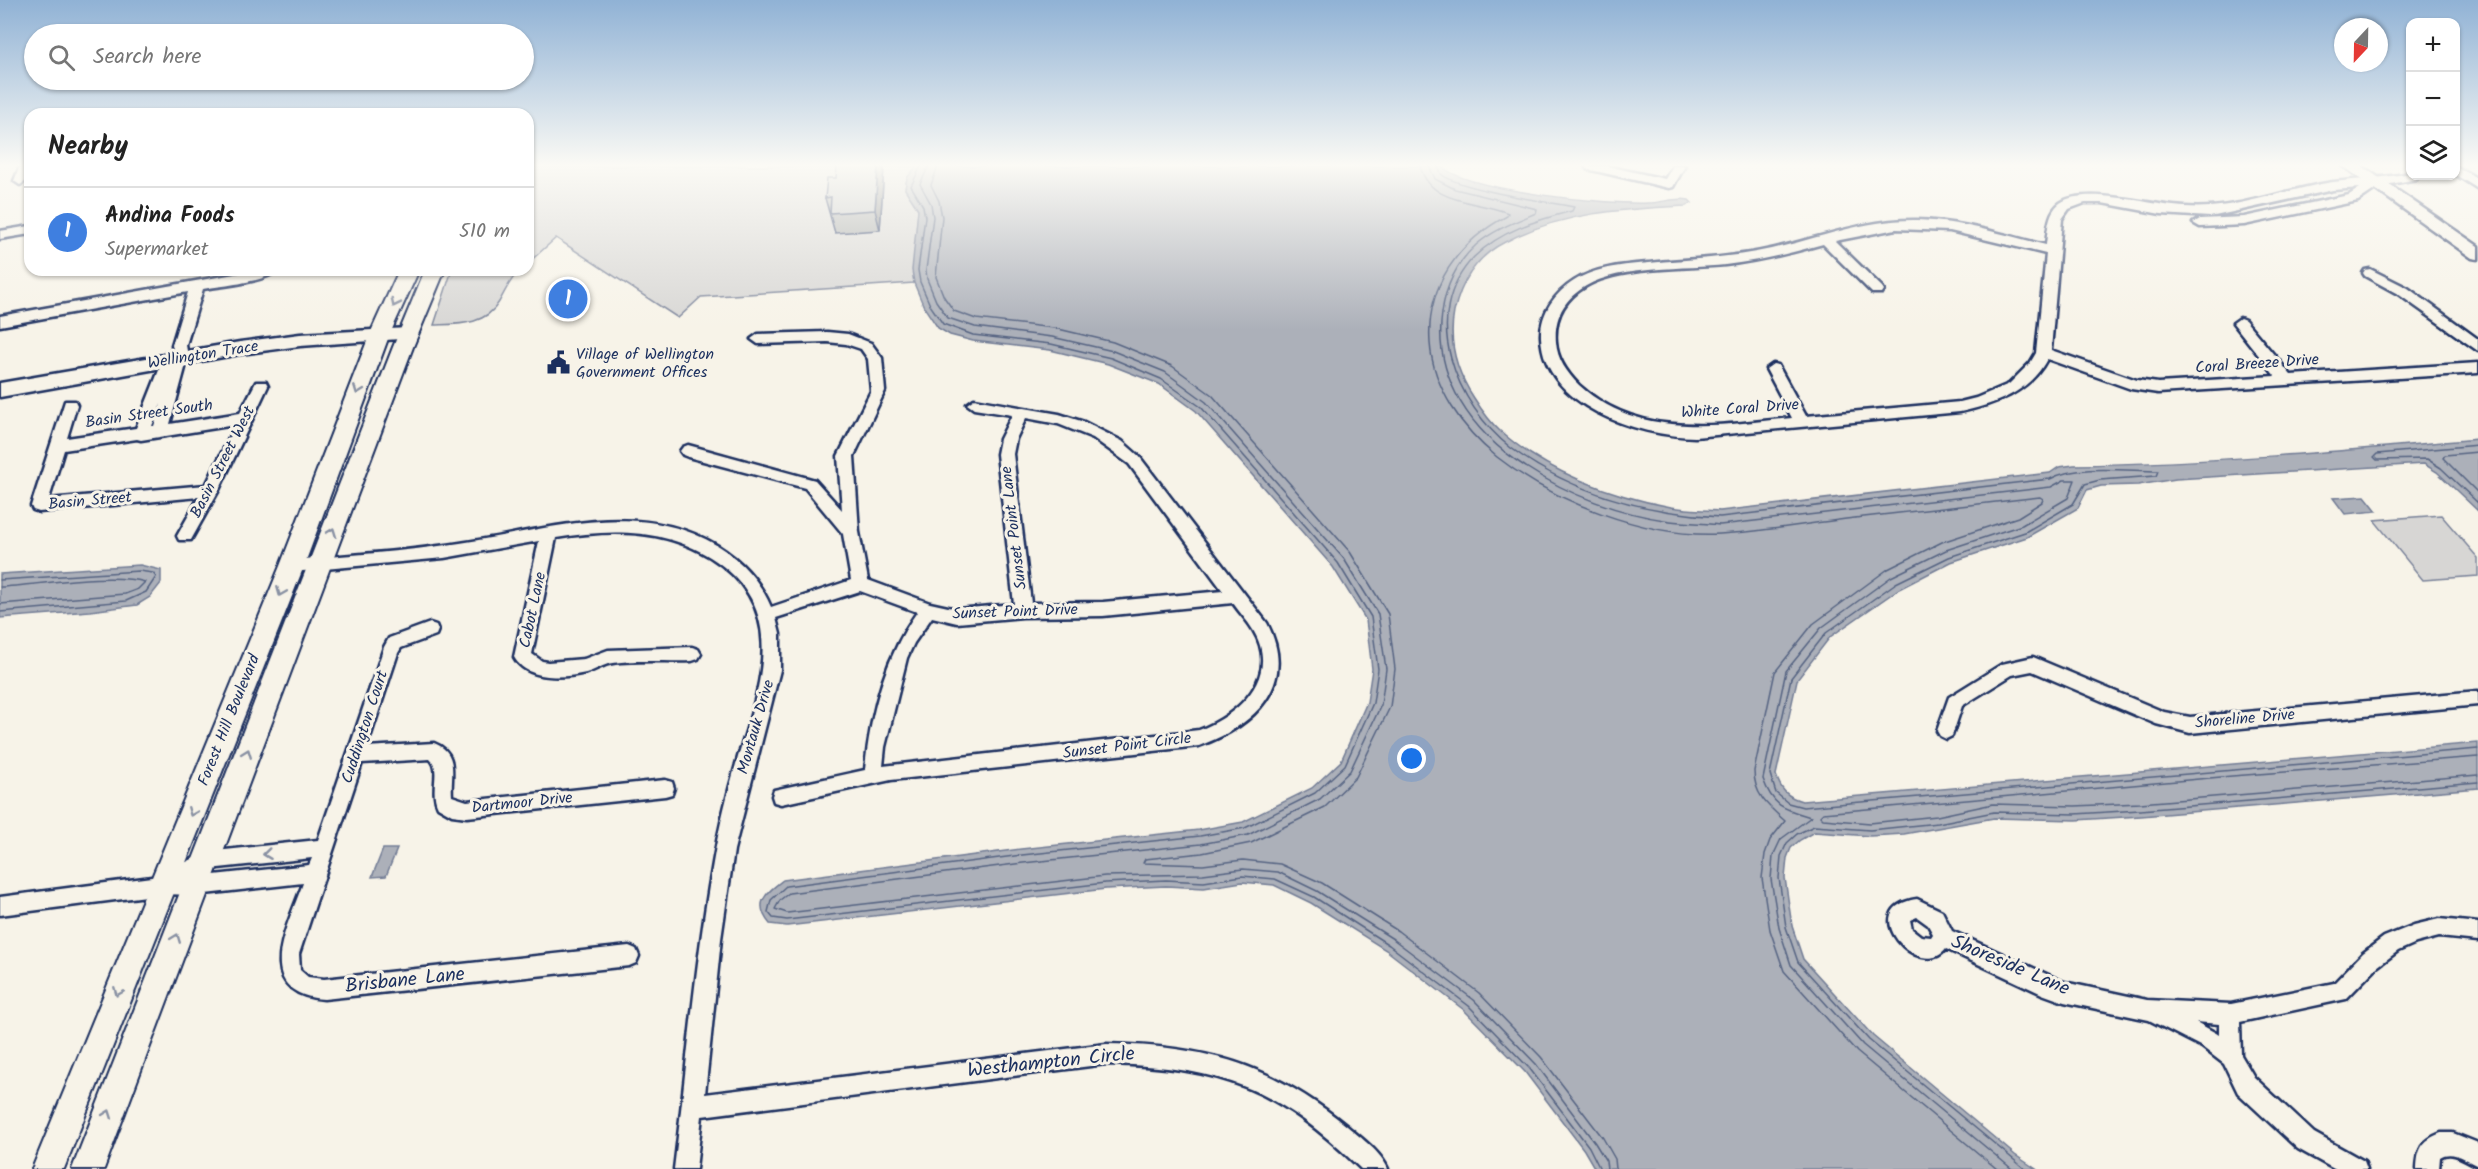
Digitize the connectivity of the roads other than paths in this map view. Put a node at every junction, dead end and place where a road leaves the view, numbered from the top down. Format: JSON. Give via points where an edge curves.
{"nodes":[{"id":1,"x":2055,"y":221,"type":"edge"},
{"id":2,"x":2182,"y":221,"type":"edge"},
{"id":3,"x":2246,"y":221,"type":"edge"},
{"id":4,"x":2430,"y":221,"type":"edge"},
{"id":5,"x":24,"y":231,"type":"edge"},
{"id":6,"x":0,"y":235,"type":"edge"},
{"id":7,"x":1827,"y":240,"type":"junction"},
{"id":8,"x":2053,"y":251,"type":"junction"},
{"id":9,"x":2478,"y":254,"type":"edge"},
{"id":10,"x":2370,"y":273,"type":"dead end"},
{"id":11,"x":251,"y":276,"type":"edge"},
{"id":12,"x":406,"y":276,"type":"edge"},
{"id":13,"x":432,"y":276,"type":"edge"},
{"id":14,"x":197,"y":286,"type":"junction"},
{"id":15,"x":1877,"y":290,"type":"dead end"},
{"id":16,"x":0,"y":321,"type":"edge"},
{"id":17,"x":2240,"y":323,"type":"dead end"},
{"id":18,"x":408,"y":334,"type":"junction"},
{"id":19,"x":379,"y":336,"type":"junction"},
{"id":20,"x":758,"y":339,"type":"dead end"},
{"id":21,"x":2478,"y":346,"type":"edge"},
{"id":22,"x":176,"y":353,"type":"junction"},
{"id":23,"x":2043,"y":353,"type":"junction"},
{"id":24,"x":2478,"y":368,"type":"edge"},
{"id":25,"x":1773,"y":369,"type":"dead end"},
{"id":26,"x":2287,"y":380,"type":"junction"},
{"id":27,"x":261,"y":386,"type":"dead end"},
{"id":28,"x":0,"y":390,"type":"edge"},
{"id":29,"x":975,"y":404,"type":"dead end"},
{"id":30,"x":70,"y":405,"type":"dead end"},
{"id":31,"x":1021,"y":412,"type":"junction"},
{"id":32,"x":246,"y":418,"type":"junction"},
{"id":33,"x":1802,"y":422,"type":"junction"},
{"id":34,"x":160,"y":432,"type":"junction"},
{"id":35,"x":141,"y":435,"type":"junction"},
{"id":36,"x":58,"y":445,"type":"junction"},
{"id":37,"x":688,"y":451,"type":"dead end"},
{"id":38,"x":211,"y":490,"type":"junction"},
{"id":39,"x":850,"y":532,"type":"junction"},
{"id":40,"x":549,"y":533,"type":"junction"},
{"id":41,"x":185,"y":536,"type":"dead end"},
{"id":42,"x":320,"y":563,"type":"junction"},
{"id":43,"x":292,"y":566,"type":"junction"},
{"id":44,"x":860,"y":584,"type":"junction"},
{"id":45,"x":1237,"y":596,"type":"junction"},
{"id":46,"x":928,"y":609,"type":"junction"},
{"id":47,"x":1023,"y":610,"type":"junction"},
{"id":48,"x":766,"y":615,"type":"junction"},
{"id":49,"x":430,"y":630,"type":"dead end"},
{"id":50,"x":692,"y":654,"type":"dead end"},
{"id":51,"x":2478,"y":698,"type":"edge"},
{"id":52,"x":1946,"y":731,"type":"dead end"},
{"id":53,"x":355,"y":756,"type":"junction"},
{"id":54,"x":873,"y":776,"type":"junction"},
{"id":55,"x":665,"y":788,"type":"dead end"},
{"id":56,"x":781,"y":796,"type":"dead end"},
{"id":57,"x":325,"y":848,"type":"junction"},
{"id":58,"x":316,"y":873,"type":"junction"},
{"id":59,"x":201,"y":874,"type":"junction"},
{"id":60,"x":162,"y":885,"type":"junction"},
{"id":61,"x":0,"y":906,"type":"edge"},
{"id":62,"x":2478,"y":932,"type":"edge"},
{"id":63,"x":1942,"y":937,"type":"dead end"},
{"id":64,"x":629,"y":956,"type":"dead end"},
{"id":65,"x":2147,"y":1010,"type":"junction"},
{"id":66,"x":2231,"y":1014,"type":"junction"},
{"id":67,"x":2231,"y":1057,"type":"junction"},
{"id":68,"x":693,"y":1106,"type":"junction"},
{"id":69,"x":2478,"y":1155,"type":"edge"},
{"id":70,"x":48,"y":1169,"type":"edge"},
{"id":71,"x":88,"y":1169,"type":"edge"},
{"id":72,"x":685,"y":1169,"type":"edge"},
{"id":73,"x":1377,"y":1169,"type":"edge"},
{"id":74,"x":2356,"y":1169,"type":"edge"},
{"id":75,"x":2428,"y":1169,"type":"edge"}],
"edges":[{"from":1,"to":8,"type":"street","name":"White Coral Drive"},
{"from":2,"to":3,"type":"street","name":"White Coral Drive"},
{"from":4,"to":9,"type":"street"},
{"from":5,"to":6,"type":"street"},
{"from":7,"to":8,"type":"street","name":"White Coral Drive","via":[[1879,227],[1922,224]]},
{"from":7,"to":15,"type":"street"},
{"from":7,"to":33,"type":"street","name":"White Coral Drive","via":[[1739,259],[1629,269],[1597,276],[1566,294],[1549,321],[1549,349],[1562,375],[1587,399],[1621,417],[1680,432]]},
{"from":8,"to":23,"type":"street","name":"White Coral Drive"},
{"from":10,"to":21,"type":"street","via":[[2403,291]]},
{"from":11,"to":14,"type":"street"},
{"from":12,"to":19,"type":"main road","name":"Forest Hill Boulevard","one_way":true},
{"from":13,"to":18,"type":"main road","name":"Forest Hill Boulevard"},
{"from":14,"to":16,"type":"street"},
{"from":14,"to":22,"type":"street"},
{"from":17,"to":26,"type":"street"},
{"from":18,"to":19,"type":"street","name":"Wellington Trace"},
{"from":42,"to":18,"type":"main road","name":"Forest Hill Boulevard","one_way":true},
{"from":19,"to":22,"type":"street","name":"Wellington Trace"},
{"from":19,"to":43,"type":"main road","name":"Forest Hill Boulevard","one_way":true},
{"from":20,"to":39,"type":"street","via":[[848,339],[866,346],[875,358],[878,391],[846,456]]},
{"from":22,"to":28,"type":"street","name":"Wellington Trace"},
{"from":22,"to":34,"type":"street"},
{"from":22,"to":35,"type":"street"},
{"from":23,"to":26,"type":"street","name":"Coral Breeze Drive","via":[[2147,387]]},
{"from":23,"to":33,"type":"street","name":"White Coral Drive","via":[[2014,388],[1980,402]]},
{"from":24,"to":26,"type":"street","name":"Coral Breeze Drive"},
{"from":25,"to":33,"type":"street"},
{"from":27,"to":32,"type":"street","name":"Basin Street West"},
{"from":29,"to":31,"type":"street","name":"Sunset Point Circle"},
{"from":30,"to":36,"type":"street","name":"Basin Street"},
{"from":31,"to":45,"type":"street","name":"Sunset Point Circle","via":[[1080,424],[1121,447]]},
{"from":31,"to":47,"type":"street","name":"Sunset Point Lane","via":[[1005,454]]},
{"from":32,"to":34,"type":"street","name":"Basin Street South"},
{"from":32,"to":38,"type":"street","name":"Basin Street West"},
{"from":34,"to":35,"type":"street","name":"Basin Street South"},
{"from":35,"to":36,"type":"street","name":"Basin Street South"},
{"from":36,"to":38,"type":"street","name":"Basin Street","via":[[39,506]]},
{"from":37,"to":39,"type":"street","via":[[810,484]]},
{"from":38,"to":41,"type":"street","name":"Basin Street West"},
{"from":39,"to":44,"type":"street"},
{"from":40,"to":42,"type":"street","name":"Montauk Drive","via":[[452,550]]},
{"from":40,"to":48,"type":"street","name":"Montauk Drive","via":[[627,526],[696,542],[732,565],[747,580]]},
{"from":40,"to":50,"type":"street","name":"Cabot Lane","via":[[524,657],[529,664],[548,669],[585,666],[608,657]]},
{"from":42,"to":43,"type":"street","name":"Montauk Drive"},
{"from":59,"to":42,"type":"main road","name":"Forest Hill Boulevard","one_way":true},
{"from":43,"to":60,"type":"main road","name":"Forest Hill Boulevard","one_way":true},
{"from":44,"to":46,"type":"street","name":"Sunset Point Drive"},
{"from":44,"to":48,"type":"street"},
{"from":45,"to":47,"type":"street","name":"Sunset Point Drive","via":[[1103,609]]},
{"from":45,"to":54,"type":"street","name":"Sunset Point Circle","via":[[1265,637],[1270,665],[1256,702],[1221,730],[1187,740]]},
{"from":46,"to":47,"type":"street","name":"Sunset Point Drive","via":[[957,616]]},
{"from":46,"to":54,"type":"street","via":[[898,658],[876,747]]},
{"from":48,"to":68,"type":"street","name":"Montauk Drive","via":[[773,657],[770,680],[733,809],[722,863]]},
{"from":49,"to":53,"type":"street","name":"Cuddington Court","via":[[395,643]]},
{"from":51,"to":52,"type":"street","name":"Shoreline Drive","via":[[2190,725],[2162,719],[2033,664],[2008,669],[1955,702]]},
{"from":53,"to":55,"type":"street","name":"Dartmoor Drive","via":[[434,751],[446,764],[441,796],[456,809]]},
{"from":53,"to":57,"type":"street","name":"Cuddington Court"},
{"from":54,"to":56,"type":"street","name":"Sunset Point Circle"},
{"from":57,"to":58,"type":"street","name":"Brisbane Lane"},
{"from":57,"to":59,"type":"street","one_way":true},
{"from":58,"to":59,"type":"street"},
{"from":58,"to":64,"type":"street","name":"Brisbane Lane","via":[[288,966],[292,977],[311,989]]},
{"from":59,"to":60,"type":"street"},
{"from":59,"to":60,"type":"street"},
{"from":71,"to":59,"type":"main road","name":"Forest Hill Boulevard","one_way":true},
{"from":60,"to":61,"type":"street"},
{"from":60,"to":70,"type":"main road","name":"Forest Hill Boulevard","one_way":true},
{"from":62,"to":66,"type":"street","name":"Shoreside Lane","via":[[2439,928],[2414,934],[2391,944],[2339,992]]},
{"from":63,"to":65,"type":"street","name":"Shoreside Lane","via":[[2053,988]]},
{"from":65,"to":66,"type":"street","name":"Shoreside Lane"},
{"from":65,"to":67,"type":"street","name":"Shoreside Lane","via":[[2193,1032]]},
{"from":66,"to":67,"type":"street"},
{"from":67,"to":74,"type":"street","via":[[2246,1085],[2306,1141]]},
{"from":68,"to":72,"type":"street","name":"Montauk Drive"},
{"from":68,"to":73,"type":"street","name":"Westhampton Circle","via":[[1106,1054],[1148,1053],[1221,1066],[1286,1094],[1331,1124]]},
{"from":69,"to":75,"type":"street","via":[[2443,1143],[2429,1152]]}]}
